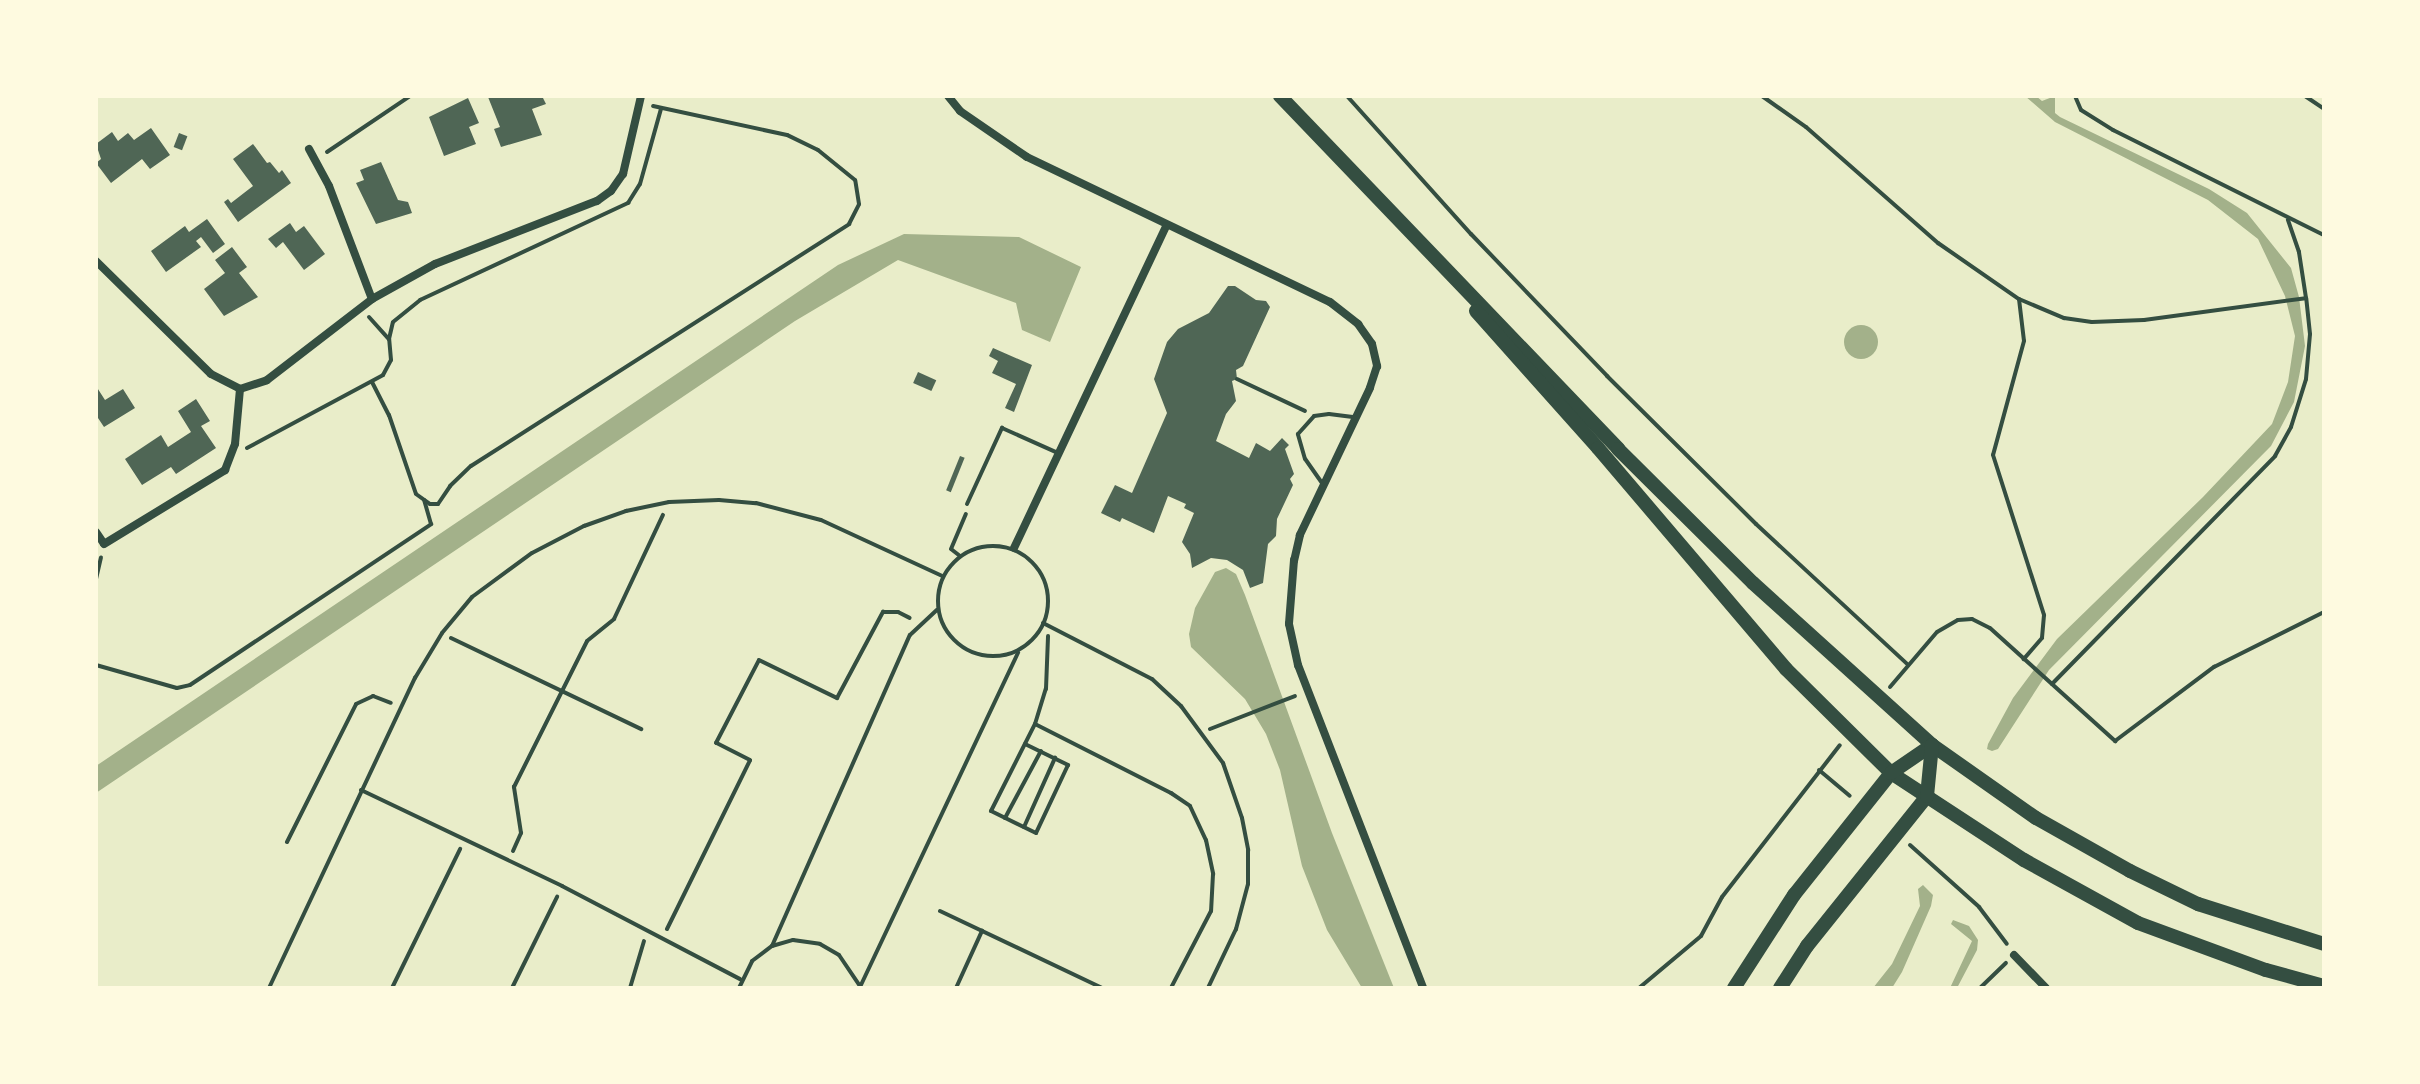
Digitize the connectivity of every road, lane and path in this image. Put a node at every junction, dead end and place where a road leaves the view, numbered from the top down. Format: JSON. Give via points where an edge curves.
{"nodes":[{"id":1,"x":410,"y":96,"type":"edge"},
{"id":2,"x":948,"y":96,"type":"edge"},
{"id":3,"x":1280,"y":96,"type":"edge"},
{"id":4,"x":1347,"y":96,"type":"edge"},
{"id":5,"x":1762,"y":96,"type":"edge"},
{"id":6,"x":2075,"y":96,"type":"edge"},
{"id":7,"x":2305,"y":96,"type":"edge"},
{"id":8,"x":640,"y":99,"type":"edge"},
{"id":9,"x":661,"y":108,"type":"junction"},
{"id":10,"x":2324,"y":109,"type":"edge"},
{"id":11,"x":309,"y":149,"type":"dead end"},
{"id":12,"x":315,"y":159,"type":"junction"},
{"id":13,"x":2288,"y":220,"type":"junction"},
{"id":14,"x":1166,"y":226,"type":"junction"},
{"id":15,"x":2324,"y":235,"type":"edge"},
{"id":16,"x":96,"y":261,"type":"edge"},
{"id":17,"x":1446,"y":273,"type":"junction"},
{"id":18,"x":372,"y":299,"type":"junction"},
{"id":19,"x":2019,"y":299,"type":"junction"},
{"id":20,"x":2304,"y":299,"type":"junction"},
{"id":21,"x":361,"y":307,"type":"junction"},
{"id":22,"x":389,"y":339,"type":"junction"},
{"id":23,"x":1237,"y":379,"type":"dead end"},
{"id":24,"x":372,"y":382,"type":"junction"},
{"id":25,"x":240,"y":389,"type":"junction"},
{"id":26,"x":1314,"y":416,"type":"junction"},
{"id":27,"x":1355,"y":417,"type":"junction"},
{"id":28,"x":233,"y":452,"type":"junction"},
{"id":29,"x":1060,"y":454,"type":"junction"},
{"id":30,"x":1324,"y":484,"type":"junction"},
{"id":31,"x":424,"y":500,"type":"junction"},
{"id":32,"x":669,"y":502,"type":"junction"},
{"id":33,"x":967,"y":504,"type":"joint"},
{"id":34,"x":96,"y":532,"type":"edge"},
{"id":35,"x":104,"y":544,"type":"junction"},
{"id":36,"x":1014,"y":548,"type":"junction"},
{"id":37,"x":960,"y":556,"type":"junction"},
{"id":38,"x":942,"y":576,"type":"junction"},
{"id":39,"x":96,"y":579,"type":"edge"},
{"id":40,"x":937,"y":610,"type":"junction"},
{"id":41,"x":2324,"y":612,"type":"edge"},
{"id":42,"x":1043,"y":623,"type":"junction"},
{"id":43,"x":922,"y":624,"type":"junction"},
{"id":44,"x":1052,"y":627,"type":"junction"},
{"id":45,"x":442,"y":633,"type":"junction"},
{"id":46,"x":1018,"y":652,"type":"junction"},
{"id":47,"x":2024,"y":659,"type":"junction"},
{"id":48,"x":96,"y":665,"type":"edge"},
{"id":49,"x":1908,"y":665,"type":"junction"},
{"id":50,"x":1898,"y":678,"type":"dead end"},
{"id":51,"x":2050,"y":682,"type":"junction"},
{"id":52,"x":563,"y":690,"type":"junction"},
{"id":53,"x":1291,"y":698,"type":"dead end"},
{"id":54,"x":401,"y":706,"type":"junction"},
{"id":55,"x":1035,"y":724,"type":"junction"},
{"id":56,"x":641,"y":729,"type":"dead end"},
{"id":57,"x":1203,"y":732,"type":"junction"},
{"id":58,"x":1025,"y":744,"type":"junction"},
{"id":59,"x":1932,"y":745,"type":"junction"},
{"id":60,"x":1041,"y":751,"type":"junction"},
{"id":61,"x":1055,"y":758,"type":"junction"},
{"id":62,"x":1819,"y":770,"type":"dead end"},
{"id":63,"x":1891,"y":773,"type":"junction"},
{"id":64,"x":361,"y":790,"type":"junction"},
{"id":65,"x":1927,"y":796,"type":"junction"},
{"id":66,"x":1005,"y":818,"type":"junction"},
{"id":67,"x":1024,"y":827,"type":"junction"},
{"id":68,"x":465,"y":839,"type":"junction"},
{"id":69,"x":287,"y":842,"type":"dead end"},
{"id":70,"x":1924,"y":856,"type":"dead end"},
{"id":71,"x":508,"y":860,"type":"junction"},
{"id":72,"x":562,"y":886,"type":"junction"},
{"id":73,"x":940,"y":911,"type":"dead end"},
{"id":74,"x":647,"y":930,"type":"junction"},
{"id":75,"x":982,"y":931,"type":"junction"},
{"id":76,"x":663,"y":939,"type":"junction"},
{"id":77,"x":2324,"y":944,"type":"edge"},
{"id":78,"x":772,"y":946,"type":"junction"},
{"id":79,"x":2014,"y":955,"type":"junction"},
{"id":80,"x":740,"y":979,"type":"junction"},
{"id":81,"x":2324,"y":986,"type":"edge"},
{"id":82,"x":860,"y":987,"type":"edge"},
{"id":83,"x":269,"y":988,"type":"edge"},
{"id":84,"x":392,"y":988,"type":"edge"},
{"id":85,"x":512,"y":988,"type":"edge"},
{"id":86,"x":630,"y":988,"type":"edge"},
{"id":87,"x":739,"y":988,"type":"edge"},
{"id":88,"x":956,"y":988,"type":"edge"},
{"id":89,"x":1102,"y":988,"type":"edge"},
{"id":90,"x":1171,"y":988,"type":"edge"},
{"id":91,"x":1208,"y":988,"type":"edge"},
{"id":92,"x":1423,"y":988,"type":"edge"},
{"id":93,"x":1639,"y":988,"type":"edge"},
{"id":94,"x":1734,"y":988,"type":"edge"},
{"id":95,"x":1780,"y":988,"type":"edge"},
{"id":96,"x":1980,"y":988,"type":"edge"},
{"id":97,"x":2046,"y":988,"type":"edge"}],
"edges":[{"from":1,"to":12,"type":"path"},
{"from":2,"to":14,"type":"street","via":[[960,111],[1027,157]]},
{"from":3,"to":17,"type":"main road"},
{"from":4,"to":49,"type":"path","via":[[1607,376]]},
{"from":5,"to":19,"type":"path","via":[[1806,127],[1938,243]]},
{"from":6,"to":13,"type":"path","via":[[2081,110],[2113,130]]},
{"from":7,"to":10,"type":"path"},
{"from":8,"to":9,"type":"path"},
{"from":8,"to":18,"type":"street","via":[[623,174],[611,191],[435,264]]},
{"from":9,"to":22,"type":"path","via":[[640,184],[628,203],[420,300],[393,322]]},
{"from":9,"to":31,"type":"path","via":[[787,135],[818,150],[855,180],[859,204],[849,224],[471,466],[438,504]]},
{"from":11,"to":12,"type":"street"},
{"from":12,"to":18,"type":"street"},
{"from":13,"to":15,"type":"path"},
{"from":13,"to":20,"type":"path","via":[[2299,252]]},
{"from":14,"to":27,"type":"street","via":[[1330,302],[1358,324],[1372,344],[1377,366]]},
{"from":14,"to":29,"type":"street"},
{"from":16,"to":25,"type":"street","via":[[211,374]]},
{"from":17,"to":59,"type":"main road","via":[[1753,583]]},
{"from":17,"to":63,"type":"main road","via":[[1496,338],[1598,448],[1786,669]]},
{"from":18,"to":21,"type":"street"},
{"from":19,"to":20,"type":"path","via":[[2055,315],[2092,322]]},
{"from":19,"to":47,"type":"path","via":[[2024,341],[1993,455],[2044,615],[2042,638]]},
{"from":20,"to":51,"type":"path","via":[[2310,334],[2306,379],[2291,427],[2275,456]]},
{"from":21,"to":22,"type":"path"},
{"from":21,"to":25,"type":"street","via":[[267,380]]},
{"from":22,"to":24,"type":"path","via":[[391,360]]},
{"from":23,"to":26,"type":"path"},
{"from":24,"to":28,"type":"path","via":[[256,446]]},
{"from":24,"to":31,"type":"path","via":[[416,494]]},
{"from":25,"to":28,"type":"street"},
{"from":26,"to":27,"type":"lane"},
{"from":26,"to":30,"type":"lane","via":[[1298,434],[1305,459]]},
{"from":27,"to":30,"type":"street"},
{"from":28,"to":35,"type":"street","via":[[225,470]]},
{"from":29,"to":33,"type":"lane","via":[[1002,428]]},
{"from":29,"to":36,"type":"street"},
{"from":30,"to":92,"type":"street","via":[[1294,560],[1292,645]]},
{"from":31,"to":48,"type":"path","via":[[431,524],[190,685],[162,685]]},
{"from":32,"to":38,"type":"lane","via":[[719,500],[790,510],[847,529]]},
{"from":32,"to":45,"type":"lane","via":[[626,511],[558,538],[502,572]]},
{"from":32,"to":52,"type":"path","via":[[614,619],[587,641]]},
{"from":33,"to":37,"type":"path","via":[[951,549]]},
{"from":34,"to":35,"type":"street"},
{"from":35,"to":39,"type":"path"},
{"from":36,"to":37,"type":"lane","via":[[977,548]]},
{"from":36,"to":42,"type":"lane","via":[[1036,566],[1045,583]]},
{"from":37,"to":38,"type":"lane"},
{"from":38,"to":40,"type":"lane"},
{"from":40,"to":43,"type":"lane"},
{"from":40,"to":46,"type":"lane","via":[[949,636],[970,652],[989,657]]},
{"from":41,"to":51,"type":"path","via":[[2214,667],[2115,741]]},
{"from":42,"to":44,"type":"lane"},
{"from":42,"to":46,"type":"lane"},
{"from":43,"to":76,"type":"path","via":[[898,612],[883,612],[837,698],[759,660],[716,743],[750,760]]},
{"from":43,"to":78,"type":"lane","via":[[910,635]]},
{"from":44,"to":55,"type":"path","via":[[1046,689]]},
{"from":44,"to":57,"type":"lane","via":[[1152,679]]},
{"from":45,"to":52,"type":"path"},
{"from":45,"to":54,"type":"lane"},
{"from":46,"to":82,"type":"lane"},
{"from":47,"to":49,"type":"path","via":[[1990,628],[1965,618],[1937,632]]},
{"from":47,"to":51,"type":"path"},
{"from":49,"to":50,"type":"path"},
{"from":52,"to":56,"type":"path"},
{"from":52,"to":71,"type":"path","via":[[514,787],[521,833]]},
{"from":53,"to":57,"type":"path"},
{"from":54,"to":64,"type":"lane"},
{"from":54,"to":69,"type":"path","via":[[373,696],[356,704]]},
{"from":55,"to":58,"type":"path"},
{"from":55,"to":90,"type":"path","via":[[1190,806],[1206,840],[1213,874],[1211,911]]},
{"from":57,"to":91,"type":"lane","via":[[1223,763],[1248,850],[1244,906]]},
{"from":58,"to":60,"type":"path"},
{"from":58,"to":66,"type":"path","via":[[991,811]]},
{"from":59,"to":63,"type":"main road"},
{"from":59,"to":65,"type":"main road"},
{"from":59,"to":77,"type":"main road","via":[[2036,818],[2130,871],[2198,904]]},
{"from":60,"to":61,"type":"path"},
{"from":60,"to":66,"type":"path"},
{"from":61,"to":67,"type":"path"},
{"from":61,"to":67,"type":"path","via":[[1068,765],[1036,833]]},
{"from":62,"to":93,"type":"path","via":[[1722,897],[1701,936]]},
{"from":63,"to":65,"type":"main road"},
{"from":63,"to":94,"type":"main road","via":[[1794,895]]},
{"from":64,"to":68,"type":"lane"},
{"from":64,"to":83,"type":"lane"},
{"from":65,"to":81,"type":"main road","via":[[2024,860],[2138,923]]},
{"from":65,"to":95,"type":"main road","via":[[1816,934]]},
{"from":66,"to":67,"type":"path"},
{"from":68,"to":71,"type":"lane"},
{"from":68,"to":84,"type":"path"},
{"from":70,"to":79,"type":"path","via":[[1989,917]]},
{"from":71,"to":72,"type":"lane"},
{"from":72,"to":74,"type":"lane"},
{"from":72,"to":85,"type":"path"},
{"from":73,"to":75,"type":"path"},
{"from":74,"to":76,"type":"lane"},
{"from":74,"to":86,"type":"path"},
{"from":75,"to":88,"type":"path"},
{"from":75,"to":89,"type":"path"},
{"from":76,"to":80,"type":"lane"},
{"from":78,"to":80,"type":"lane"},
{"from":78,"to":82,"type":"lane","via":[[793,940],[820,944],[839,955]]},
{"from":79,"to":96,"type":"path"},
{"from":79,"to":97,"type":"street"},
{"from":80,"to":87,"type":"lane"}]}
